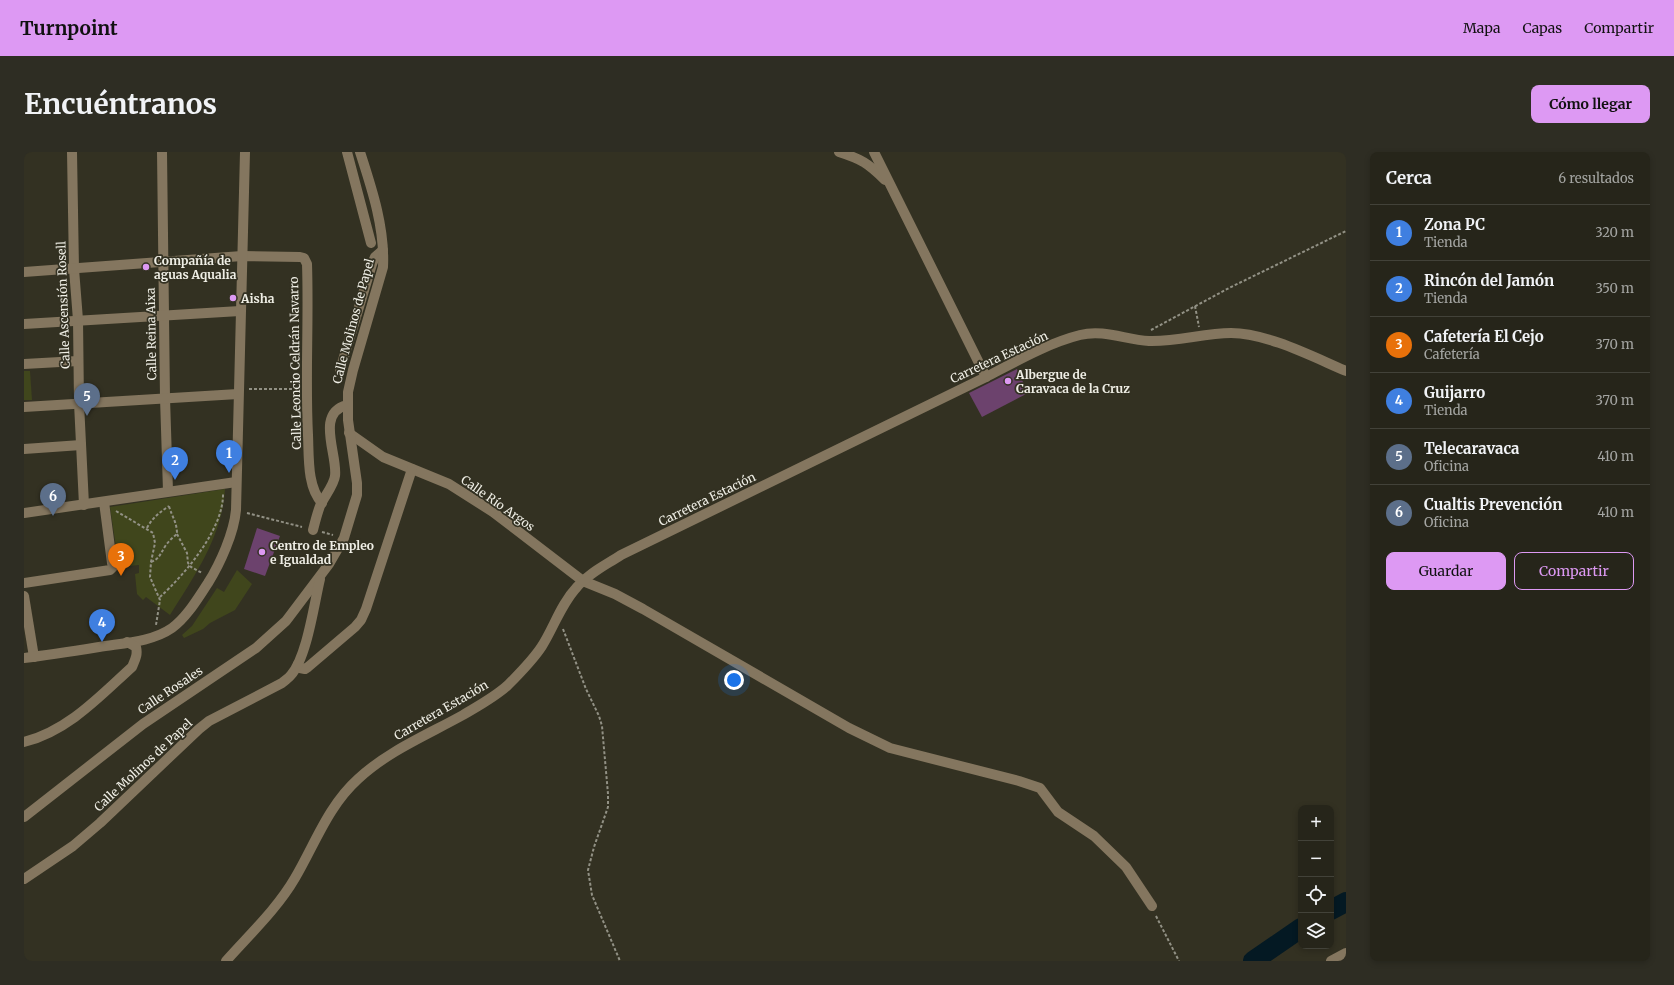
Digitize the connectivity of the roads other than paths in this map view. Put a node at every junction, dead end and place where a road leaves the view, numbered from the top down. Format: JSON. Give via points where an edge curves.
{"nodes":[{"id":1,"x":72,"y":152,"type":"edge"},
{"id":2,"x":162,"y":152,"type":"edge"},
{"id":3,"x":244,"y":152,"type":"edge"},
{"id":4,"x":346,"y":152,"type":"edge"},
{"id":5,"x":360,"y":152,"type":"edge"},
{"id":6,"x":838,"y":152,"type":"edge"},
{"id":7,"x":874,"y":152,"type":"edge"},
{"id":8,"x":892,"y":187,"type":"junction"},
{"id":9,"x":371,"y":243,"type":"dead end"},
{"id":10,"x":383,"y":250,"type":"junction"},
{"id":11,"x":242,"y":256,"type":"junction"},
{"id":12,"x":163,"y":262,"type":"junction"},
{"id":13,"x":74,"y":269,"type":"junction"},
{"id":14,"x":24,"y":272,"type":"edge"},
{"id":15,"x":240,"y":311,"type":"junction"},
{"id":16,"x":165,"y":314,"type":"junction"},
{"id":17,"x":78,"y":320,"type":"junction"},
{"id":18,"x":24,"y":324,"type":"edge"},
{"id":19,"x":78,"y":361,"type":"junction"},
{"id":20,"x":24,"y":364,"type":"edge"},
{"id":21,"x":340,"y":370,"type":"dead end"},
{"id":22,"x":1346,"y":371,"type":"edge"},
{"id":23,"x":986,"y":377,"type":"junction"},
{"id":24,"x":238,"y":391,"type":"junction"},
{"id":25,"x":165,"y":398,"type":"junction"},
{"id":26,"x":80,"y":403,"type":"junction"},
{"id":27,"x":347,"y":405,"type":"junction"},
{"id":28,"x":24,"y":406,"type":"edge"},
{"id":29,"x":349,"y":433,"type":"junction"},
{"id":30,"x":81,"y":445,"type":"junction"},
{"id":31,"x":24,"y":449,"type":"edge"},
{"id":32,"x":412,"y":469,"type":"junction"},
{"id":33,"x":236,"y":482,"type":"junction"},
{"id":34,"x":170,"y":491,"type":"junction"},
{"id":35,"x":104,"y":502,"type":"junction"},
{"id":36,"x":322,"y":503,"type":"junction"},
{"id":37,"x":84,"y":505,"type":"junction"},
{"id":38,"x":24,"y":514,"type":"edge"},
{"id":39,"x":313,"y":530,"type":"road end"},
{"id":40,"x":320,"y":576,"type":"junction"},
{"id":41,"x":583,"y":581,"type":"junction"},
{"id":42,"x":24,"y":583,"type":"edge"},
{"id":43,"x":24,"y":596,"type":"edge"},
{"id":44,"x":127,"y":642,"type":"junction"},
{"id":45,"x":29,"y":658,"type":"edge"},
{"id":46,"x":298,"y":664,"type":"junction"},
{"id":47,"x":24,"y":742,"type":"edge"},
{"id":48,"x":24,"y":817,"type":"edge"},
{"id":49,"x":24,"y":878,"type":"edge"},
{"id":50,"x":1152,"y":906,"type":"road end"},
{"id":51,"x":1346,"y":953,"type":"edge"},
{"id":52,"x":226,"y":961,"type":"edge"},
{"id":53,"x":1331,"y":961,"type":"edge"}],
"edges":[{"from":1,"to":13,"type":"street","name":"Calle Ascensión Rosell"},
{"from":2,"to":12,"type":"street","name":"Calle Reina Aixa"},
{"from":3,"to":11,"type":"street"},
{"from":4,"to":9,"type":"street"},
{"from":5,"to":10,"type":"street","name":"Calle Molinos de Papel","via":[[380,221]]},
{"from":6,"to":8,"type":"street","via":[[861,159]]},
{"from":7,"to":8,"type":"street"},
{"from":8,"to":23,"type":"street"},
{"from":10,"to":21,"type":"street","via":[[372,264]]},
{"from":10,"to":27,"type":"street","name":"Calle Molinos de Papel","via":[[383,267],[351,376]]},
{"from":11,"to":12,"type":"street"},
{"from":11,"to":15,"type":"street"},
{"from":11,"to":36,"type":"street","name":"Calle Leoncio Celdrán Navarro","via":[[300,257],[306,261],[306,389],[311,473],[316,495]]},
{"from":12,"to":13,"type":"street"},
{"from":12,"to":16,"type":"street","name":"Calle Reina Aixa"},
{"from":13,"to":14,"type":"street"},
{"from":13,"to":17,"type":"street","name":"Calle Ascensión Rosell"},
{"from":15,"to":16,"type":"street"},
{"from":15,"to":24,"type":"street"},
{"from":16,"to":17,"type":"street"},
{"from":16,"to":25,"type":"street","name":"Calle Reina Aixa"},
{"from":17,"to":18,"type":"street"},
{"from":17,"to":19,"type":"street","name":"Calle Ascensión Rosell"},
{"from":19,"to":20,"type":"street"},
{"from":19,"to":26,"type":"street","name":"Calle Ascensión Rosell"},
{"from":22,"to":23,"type":"street","name":"Carretera Estación","via":[[1258,336],[1231,333],[1150,341],[1108,333],[1081,335]]},
{"from":23,"to":41,"type":"street","name":"Carretera Estación","via":[[621,555]]},
{"from":24,"to":25,"type":"street"},
{"from":24,"to":33,"type":"street"},
{"from":25,"to":26,"type":"street"},
{"from":25,"to":34,"type":"street","name":"Calle Reina Aixa"},
{"from":26,"to":28,"type":"street"},
{"from":26,"to":30,"type":"street","name":"Calle Ascensión Rosell"},
{"from":27,"to":29,"type":"street","name":"Calle Molinos de Papel"},
{"from":27,"to":36,"type":"street","via":[[337,410],[330,422],[335,477]]},
{"from":29,"to":32,"type":"street","name":"Calle Río Argos","via":[[383,456]]},
{"from":29,"to":40,"type":"street","name":"Calle Molinos de Papel","via":[[357,495],[344,538]]},
{"from":30,"to":31,"type":"street"},
{"from":30,"to":37,"type":"street","name":"Calle Ascensión Rosell"},
{"from":32,"to":41,"type":"street","name":"Calle Río Argos","via":[[449,484],[477,502]]},
{"from":32,"to":46,"type":"street","via":[[361,620],[308,667],[300,668]]},
{"from":33,"to":34,"type":"street"},
{"from":33,"to":44,"type":"street","via":[[235,519],[211,578],[173,628],[154,637]]},
{"from":34,"to":35,"type":"street"},
{"from":35,"to":37,"type":"street"},
{"from":35,"to":42,"type":"street","via":[[113,567],[110,570]]},
{"from":36,"to":39,"type":"street"},
{"from":37,"to":38,"type":"street"},
{"from":40,"to":46,"type":"street","name":"Calle Molinos de Papel"},
{"from":40,"to":48,"type":"street","name":"Calle Rosales","via":[[286,621],[256,648],[143,724]]},
{"from":41,"to":50,"type":"street","name":"Calle Río Argos","via":[[643,609],[849,728],[890,748],[1040,788],[1058,812],[1094,836],[1126,867]]},
{"from":41,"to":52,"type":"street","name":"Carretera Estación","via":[[565,603],[541,647],[507,686],[482,704],[379,761],[357,779],[337,801],[295,879],[277,904]]},
{"from":43,"to":45,"type":"street"},
{"from":44,"to":45,"type":"street"},
{"from":44,"to":47,"type":"street","via":[[136,647],[136,659],[132,667],[65,724]]},
{"from":46,"to":49,"type":"street","name":"Calle Molinos de Papel","via":[[282,683],[209,721],[73,846]]},
{"from":51,"to":53,"type":"street"}]}
